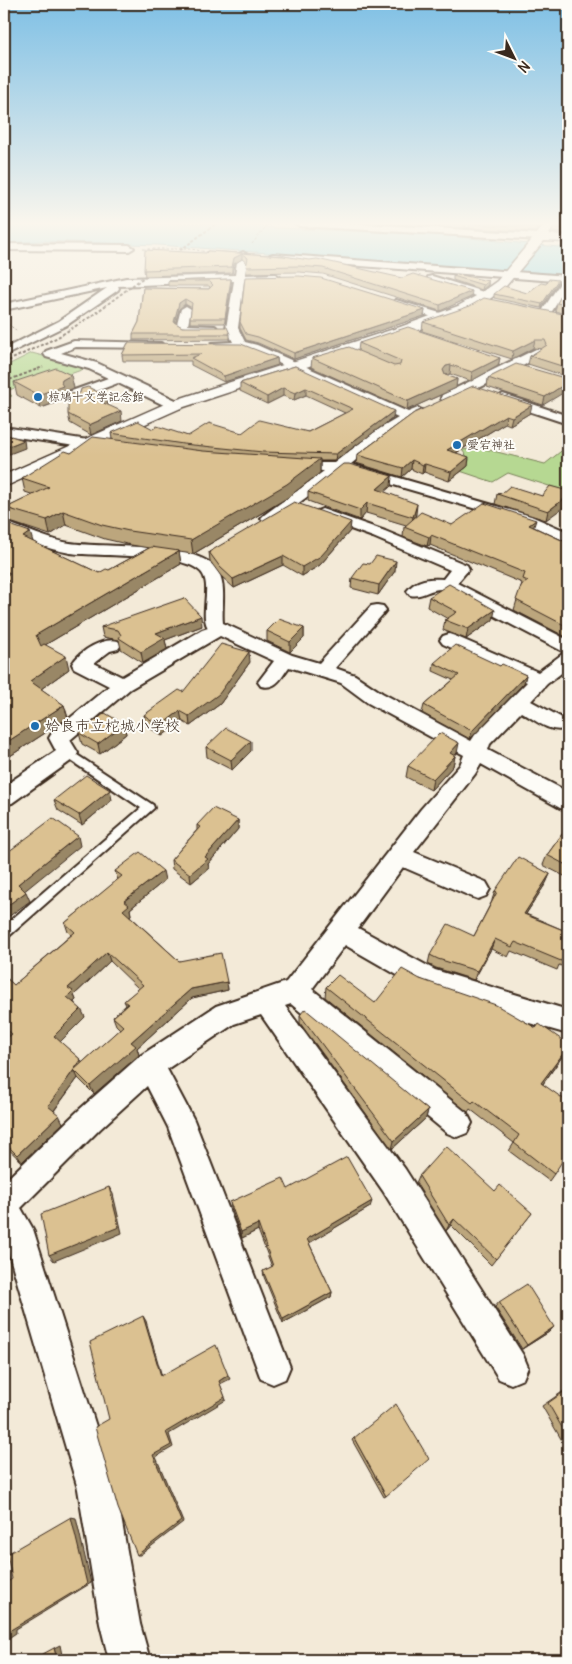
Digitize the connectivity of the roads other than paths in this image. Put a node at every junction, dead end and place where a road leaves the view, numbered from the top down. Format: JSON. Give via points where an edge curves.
{"nodes":[{"id":1,"x":35,"y":301,"type":"edge"},
{"id":2,"x":96,"y":301,"type":"edge"},
{"id":3,"x":236,"y":301,"type":"edge"},
{"id":4,"x":391,"y":301,"type":"edge"},
{"id":5,"x":485,"y":301,"type":"edge"},
{"id":6,"x":550,"y":301,"type":"edge"},
{"id":7,"x":4,"y":307,"type":"edge"},
{"id":8,"x":186,"y":309,"type":"edge"},
{"id":9,"x":443,"y":317,"type":"junction"},
{"id":10,"x":560,"y":318,"type":"edge"},
{"id":11,"x":232,"y":328,"type":"junction"},
{"id":12,"x":405,"y":330,"type":"junction"},
{"id":13,"x":421,"y":335,"type":"edge"},
{"id":14,"x":167,"y":345,"type":"edge"},
{"id":15,"x":204,"y":345,"type":"edge"},
{"id":16,"x":241,"y":345,"type":"junction"},
{"id":17,"x":345,"y":350,"type":"junction"},
{"id":18,"x":538,"y":352,"type":"edge"},
{"id":19,"x":4,"y":353,"type":"edge"},
{"id":20,"x":360,"y":356,"type":"edge"},
{"id":21,"x":495,"y":360,"type":"edge"},
{"id":22,"x":293,"y":366,"type":"junction"},
{"id":23,"x":514,"y":366,"type":"junction"},
{"id":24,"x":532,"y":372,"type":"edge"},
{"id":25,"x":119,"y":378,"type":"junction"},
{"id":26,"x":456,"y":382,"type":"edge"},
{"id":27,"x":471,"y":388,"type":"junction"},
{"id":28,"x":75,"y":398,"type":"edge"},
{"id":29,"x":175,"y":405,"type":"junction"},
{"id":30,"x":407,"y":417,"type":"junction"},
{"id":31,"x":568,"y":420,"type":"edge"},
{"id":32,"x":4,"y":431,"type":"edge"},
{"id":33,"x":86,"y":444,"type":"junction"},
{"id":34,"x":125,"y":449,"type":"edge"},
{"id":35,"x":272,"y":465,"type":"edge"},
{"id":36,"x":338,"y":468,"type":"junction"},
{"id":37,"x":4,"y":482,"type":"edge"},
{"id":38,"x":293,"y":503,"type":"junction"},
{"id":39,"x":4,"y":527,"type":"edge"},
{"id":40,"x":254,"y":527,"type":"edge"},
{"id":41,"x":568,"y":537,"type":"edge"},
{"id":42,"x":211,"y":553,"type":"edge"},
{"id":43,"x":195,"y":562,"type":"junction"},
{"id":44,"x":447,"y":584,"type":"junction"},
{"id":45,"x":416,"y":591,"type":"dead end"},
{"id":46,"x":377,"y":610,"type":"dead end"},
{"id":47,"x":221,"y":630,"type":"junction"},
{"id":48,"x":449,"y":640,"type":"dead end"},
{"id":49,"x":112,"y":645,"type":"dead end"},
{"id":50,"x":568,"y":647,"type":"edge"},
{"id":51,"x":286,"y":658,"type":"junction"},
{"id":52,"x":568,"y":659,"type":"edge"},
{"id":53,"x":323,"y":670,"type":"junction"},
{"id":54,"x":540,"y":680,"type":"junction"},
{"id":55,"x":268,"y":682,"type":"dead end"},
{"id":56,"x":123,"y":684,"type":"junction"},
{"id":57,"x":518,"y":702,"type":"junction"},
{"id":58,"x":557,"y":724,"type":"dead end"},
{"id":59,"x":68,"y":753,"type":"junction"},
{"id":60,"x":477,"y":753,"type":"junction"},
{"id":61,"x":4,"y":797,"type":"edge"},
{"id":62,"x":568,"y":802,"type":"edge"},
{"id":63,"x":398,"y":855,"type":"junction"},
{"id":64,"x":478,"y":889,"type":"dead end"},
{"id":65,"x":340,"y":930,"type":"junction"},
{"id":66,"x":4,"y":933,"type":"edge"},
{"id":67,"x":295,"y":991,"type":"junction"},
{"id":68,"x":266,"y":1002,"type":"junction"},
{"id":69,"x":568,"y":1022,"type":"edge"},
{"id":70,"x":150,"y":1065,"type":"junction"},
{"id":71,"x":458,"y":1123,"type":"dead end"},
{"id":72,"x":4,"y":1203,"type":"edge"},
{"id":73,"x":4,"y":1210,"type":"edge"},
{"id":74,"x":273,"y":1367,"type":"dead end"},
{"id":75,"x":511,"y":1367,"type":"dead end"},
{"id":76,"x":130,"y":1660,"type":"edge"}],
"edges":[{"from":1,"to":7,"type":"street"},
{"from":2,"to":19,"type":"street","via":[[63,323]]},
{"from":3,"to":11,"type":"street"},
{"from":4,"to":9,"type":"street"},
{"from":5,"to":9,"type":"street"},
{"from":6,"to":10,"type":"street","via":[[540,313]]},
{"from":8,"to":11,"type":"street","via":[[182,328]]},
{"from":9,"to":12,"type":"street"},
{"from":11,"to":16,"type":"street"},
{"from":12,"to":13,"type":"street"},
{"from":12,"to":17,"type":"street"},
{"from":14,"to":25,"type":"street","via":[[74,344],[50,354],[94,366]]},
{"from":15,"to":16,"type":"street"},
{"from":16,"to":22,"type":"street"},
{"from":17,"to":20,"type":"lane"},
{"from":17,"to":22,"type":"street"},
{"from":18,"to":23,"type":"street"},
{"from":21,"to":23,"type":"street"},
{"from":22,"to":29,"type":"street"},
{"from":22,"to":30,"type":"street"},
{"from":23,"to":24,"type":"street"},
{"from":23,"to":27,"type":"street"},
{"from":25,"to":28,"type":"street","via":[[71,396]]},
{"from":25,"to":29,"type":"street"},
{"from":26,"to":27,"type":"street"},
{"from":27,"to":30,"type":"street"},
{"from":27,"to":31,"type":"street"},
{"from":29,"to":33,"type":"street"},
{"from":30,"to":36,"type":"street"},
{"from":32,"to":33,"type":"street"},
{"from":33,"to":34,"type":"street"},
{"from":33,"to":37,"type":"street"},
{"from":35,"to":36,"type":"street"},
{"from":36,"to":38,"type":"street"},
{"from":36,"to":41,"type":"street","via":[[350,468],[526,519]]},
{"from":38,"to":40,"type":"street"},
{"from":38,"to":44,"type":"street","via":[[379,534],[461,569]]},
{"from":39,"to":43,"type":"street","via":[[46,543],[72,548],[162,555]]},
{"from":42,"to":43,"type":"street"},
{"from":43,"to":47,"type":"street","via":[[204,566],[212,578],[214,620]]},
{"from":44,"to":45,"type":"street","via":[[429,583]]},
{"from":44,"to":50,"type":"street"},
{"from":46,"to":53,"type":"street"},
{"from":47,"to":51,"type":"street"},
{"from":47,"to":56,"type":"street","via":[[208,634]]},
{"from":48,"to":54,"type":"street"},
{"from":49,"to":56,"type":"street","via":[[81,664]]},
{"from":51,"to":53,"type":"street"},
{"from":51,"to":55,"type":"street"},
{"from":52,"to":54,"type":"street"},
{"from":53,"to":60,"type":"street","via":[[348,679],[374,698]]},
{"from":54,"to":57,"type":"street"},
{"from":56,"to":59,"type":"street","via":[[60,738]]},
{"from":57,"to":58,"type":"street"},
{"from":57,"to":60,"type":"street","via":[[482,740]]},
{"from":59,"to":61,"type":"street"},
{"from":59,"to":66,"type":"lane","via":[[149,808]]},
{"from":60,"to":62,"type":"street"},
{"from":60,"to":63,"type":"street","via":[[468,769]]},
{"from":63,"to":64,"type":"street"},
{"from":63,"to":65,"type":"street"},
{"from":65,"to":67,"type":"street"},
{"from":65,"to":69,"type":"street","via":[[427,979]]},
{"from":67,"to":68,"type":"street"},
{"from":67,"to":71,"type":"street"},
{"from":68,"to":70,"type":"street","via":[[225,1016]]},
{"from":68,"to":75,"type":"street","via":[[394,1180]]},
{"from":70,"to":72,"type":"street"},
{"from":70,"to":74,"type":"street","via":[[180,1120]]},
{"from":73,"to":76,"type":"street","via":[[17,1229],[97,1489],[120,1624]]}]}
